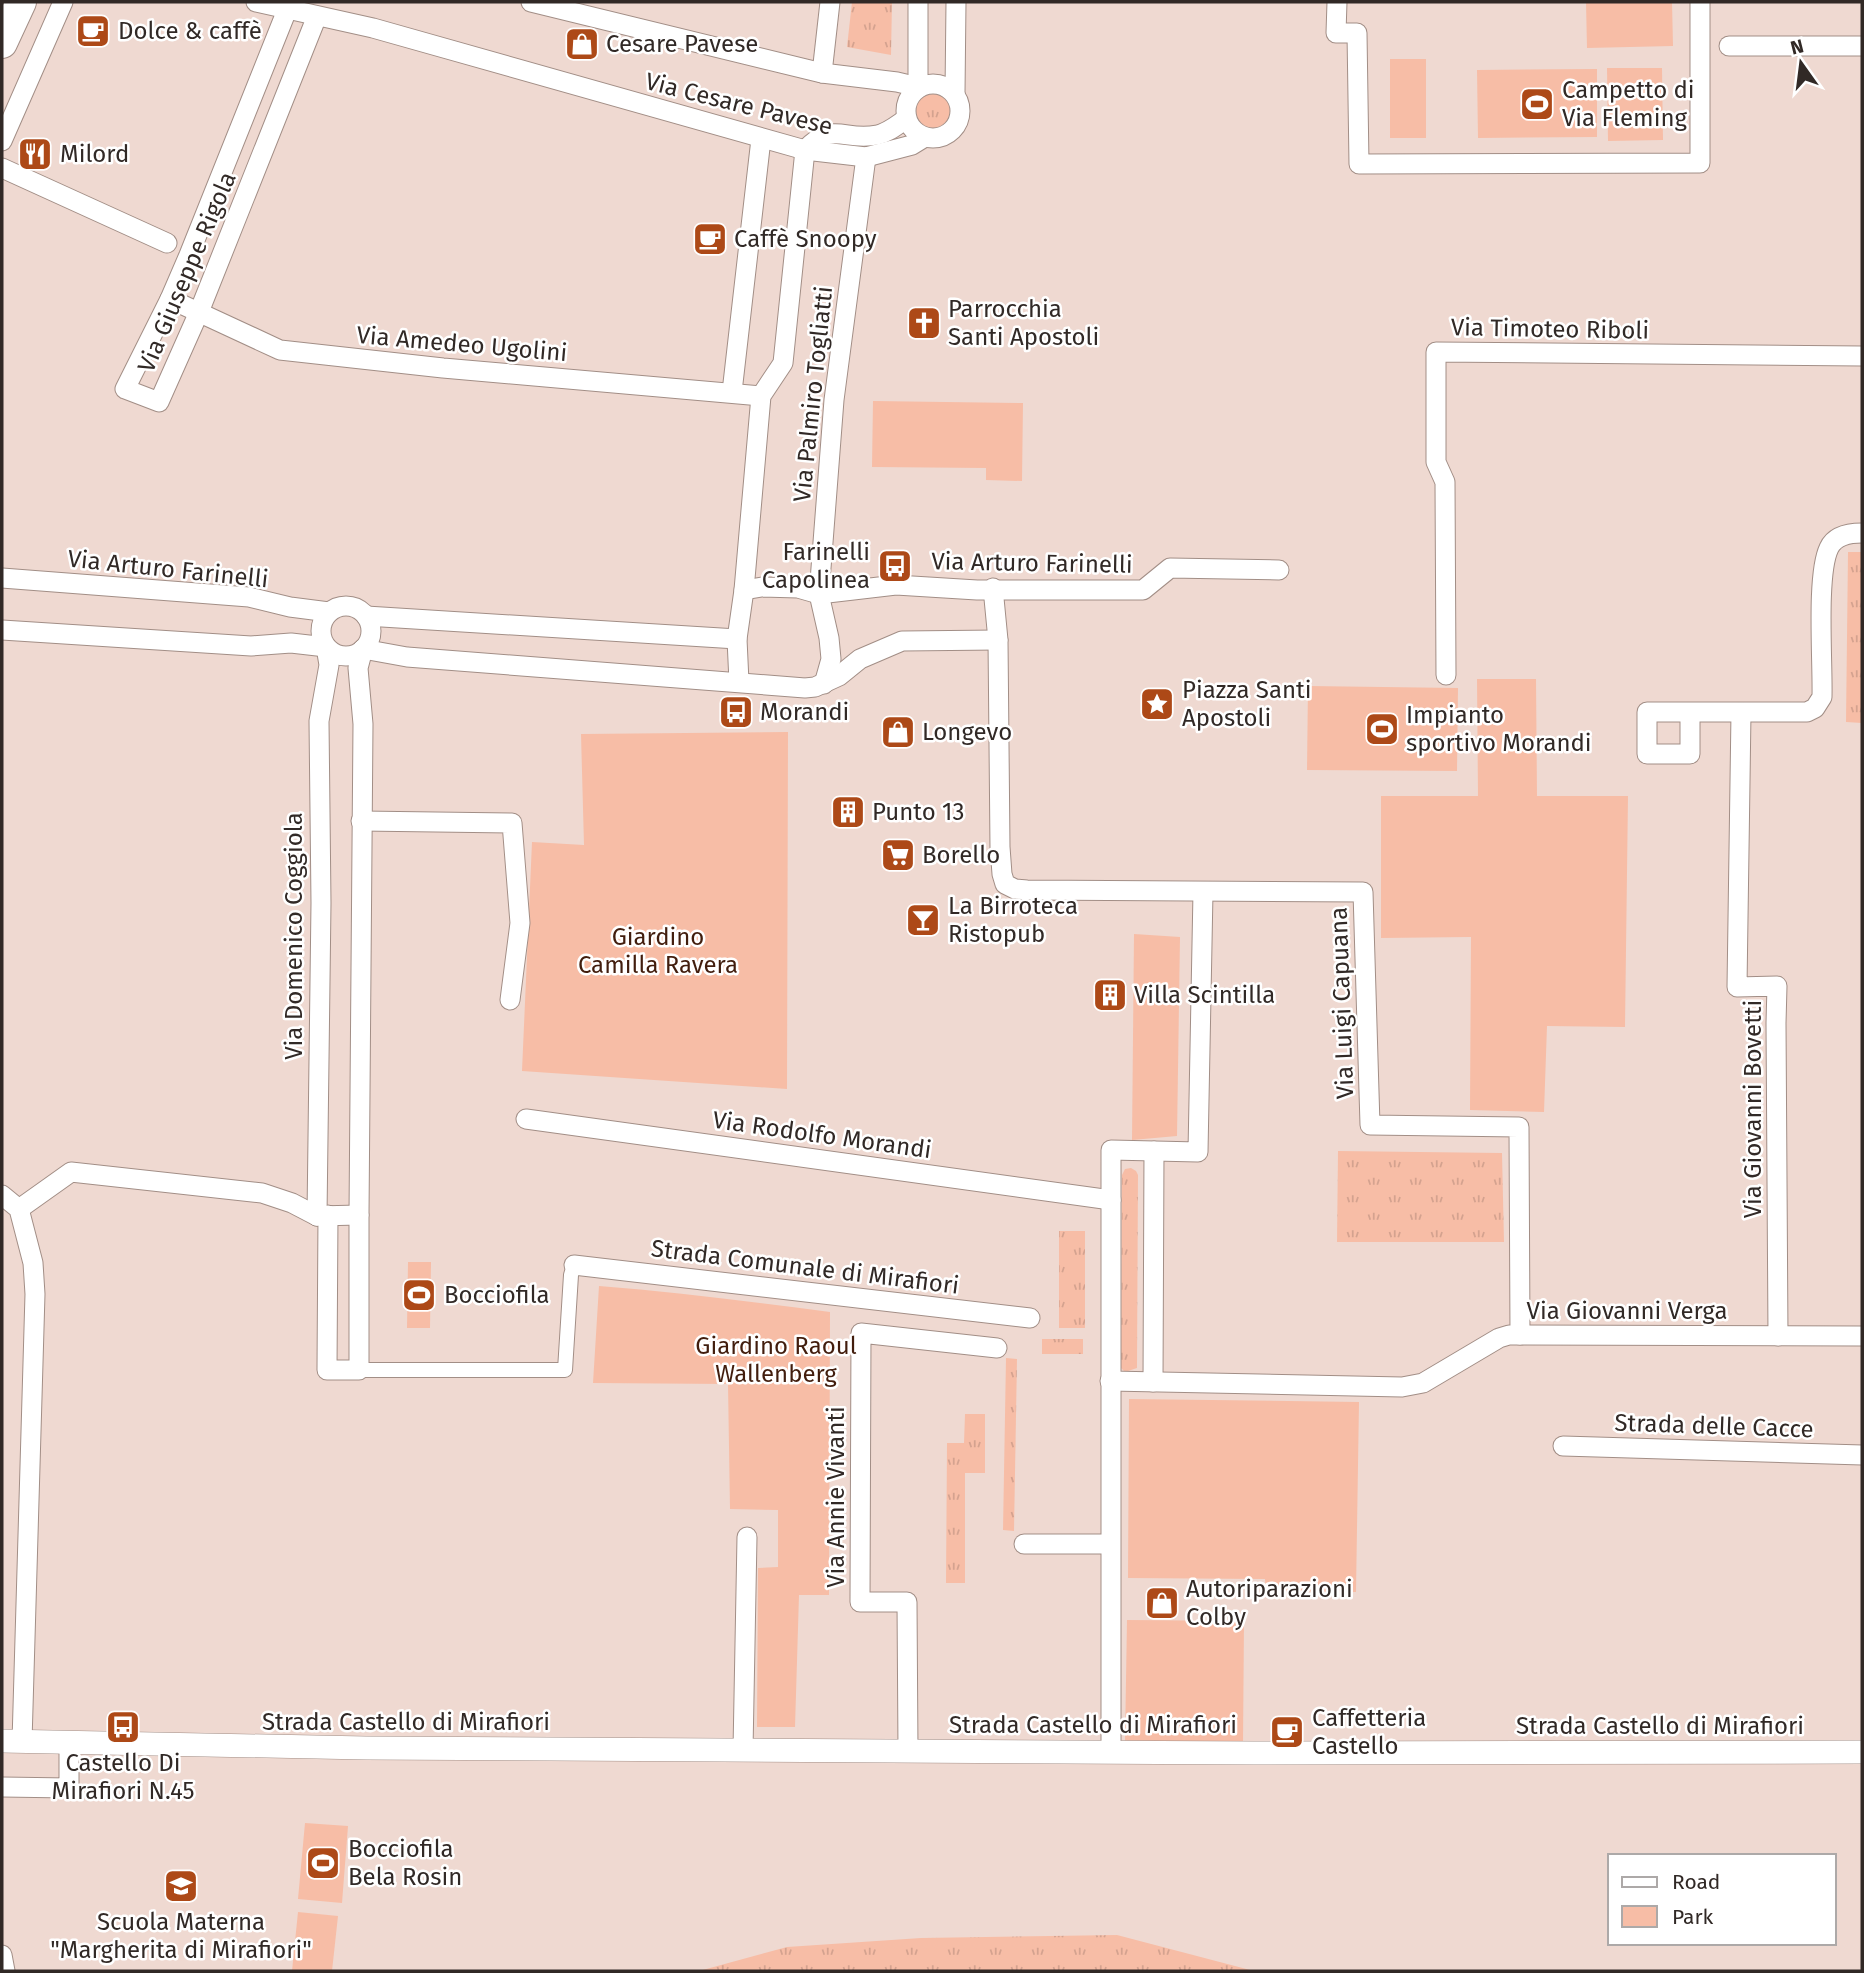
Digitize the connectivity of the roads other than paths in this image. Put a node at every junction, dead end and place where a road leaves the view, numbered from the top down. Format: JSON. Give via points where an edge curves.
{"nodes":[{"id":1,"x":21,"y":2,"type":"edge"},
{"id":2,"x":63,"y":2,"type":"edge"},
{"id":3,"x":256,"y":2,"type":"edge"},
{"id":4,"x":531,"y":2,"type":"edge"},
{"id":5,"x":830,"y":2,"type":"edge"},
{"id":6,"x":918,"y":2,"type":"edge"},
{"id":7,"x":956,"y":2,"type":"edge"},
{"id":8,"x":1337,"y":2,"type":"edge"},
{"id":9,"x":1700,"y":2,"type":"edge"},
{"id":10,"x":287,"y":10,"type":"junction"},
{"id":11,"x":317,"y":16,"type":"junction"},
{"id":12,"x":2,"y":43,"type":"edge"},
{"id":13,"x":1729,"y":46,"type":"dead end"},
{"id":14,"x":1862,"y":46,"type":"edge"},
{"id":15,"x":822,"y":74,"type":"junction"},
{"id":16,"x":918,"y":87,"type":"junction"},
{"id":17,"x":955,"y":93,"type":"junction"},
{"id":18,"x":906,"y":119,"type":"junction"},
{"id":19,"x":925,"y":137,"type":"junction"},
{"id":20,"x":761,"y":139,"type":"junction"},
{"id":21,"x":2,"y":141,"type":"edge"},
{"id":22,"x":804,"y":150,"type":"junction"},
{"id":23,"x":866,"y":158,"type":"junction"},
{"id":24,"x":2,"y":168,"type":"edge"},
{"id":25,"x":167,"y":243,"type":"joint"},
{"id":26,"x":189,"y":255,"type":"junction"},
{"id":27,"x":170,"y":299,"type":"junction"},
{"id":28,"x":200,"y":312,"type":"junction"},
{"id":29,"x":1862,"y":356,"type":"edge"},
{"id":30,"x":732,"y":392,"type":"junction"},
{"id":31,"x":761,"y":396,"type":"junction"},
{"id":32,"x":1862,"y":533,"type":"edge"},
{"id":33,"x":1279,"y":570,"type":"dead end"},
{"id":34,"x":2,"y":578,"type":"edge"},
{"id":35,"x":993,"y":588,"type":"junction"},
{"id":36,"x":744,"y":590,"type":"junction"},
{"id":37,"x":819,"y":594,"type":"junction"},
{"id":38,"x":329,"y":612,"type":"junction"},
{"id":39,"x":366,"y":616,"type":"junction"},
{"id":40,"x":2,"y":630,"type":"edge"},
{"id":41,"x":737,"y":639,"type":"junction"},
{"id":42,"x":998,"y":640,"type":"junction"},
{"id":43,"x":326,"y":647,"type":"junction"},
{"id":44,"x":363,"y":649,"type":"junction"},
{"id":45,"x":1446,"y":675,"type":"dead end"},
{"id":46,"x":739,"y":682,"type":"junction"},
{"id":47,"x":824,"y":684,"type":"junction"},
{"id":48,"x":1690,"y":712,"type":"dead end"},
{"id":49,"x":1741,"y":713,"type":"junction"},
{"id":50,"x":361,"y":821,"type":"junction"},
{"id":51,"x":1203,"y":892,"type":"junction"},
{"id":52,"x":510,"y":1000,"type":"dead end"},
{"id":53,"x":526,"y":1119,"type":"dead end"},
{"id":54,"x":1154,"y":1151,"type":"junction"},
{"id":55,"x":2,"y":1195,"type":"edge"},
{"id":56,"x":1111,"y":1200,"type":"junction"},
{"id":57,"x":19,"y":1209,"type":"junction"},
{"id":58,"x":359,"y":1215,"type":"junction"},
{"id":59,"x":323,"y":1216,"type":"junction"},
{"id":60,"x":574,"y":1265,"type":"joint"},
{"id":61,"x":1030,"y":1318,"type":"dead end"},
{"id":62,"x":1520,"y":1335,"type":"junction"},
{"id":63,"x":1778,"y":1336,"type":"junction"},
{"id":64,"x":1862,"y":1336,"type":"edge"},
{"id":65,"x":997,"y":1348,"type":"dead end"},
{"id":66,"x":359,"y":1370,"type":"junction"},
{"id":67,"x":1110,"y":1381,"type":"junction"},
{"id":68,"x":1153,"y":1382,"type":"junction"},
{"id":69,"x":1563,"y":1446,"type":"dead end"},
{"id":70,"x":1862,"y":1455,"type":"edge"},
{"id":71,"x":747,"y":1537,"type":"dead end"},
{"id":72,"x":1024,"y":1544,"type":"dead end"},
{"id":73,"x":1110,"y":1544,"type":"junction"},
{"id":74,"x":12,"y":1741,"type":"edge"},
{"id":75,"x":69,"y":1742,"type":"junction"},
{"id":76,"x":743,"y":1750,"type":"junction"},
{"id":77,"x":908,"y":1751,"type":"junction"},
{"id":78,"x":1111,"y":1752,"type":"junction"},
{"id":79,"x":1862,"y":1752,"type":"edge"},
{"id":80,"x":2,"y":1787,"type":"edge"},
{"id":81,"x":2,"y":1955,"type":"edge"},
{"id":82,"x":5,"y":1971,"type":"edge"}],
"edges":[{"from":1,"to":12,"type":"main road"},
{"from":2,"to":21,"type":"street"},
{"from":3,"to":10,"type":"street","name":"Via Cesare Pavese"},
{"from":4,"to":15,"type":"street","name":"Via Cesare Pavese"},
{"from":5,"to":15,"type":"street"},
{"from":6,"to":16,"type":"street"},
{"from":7,"to":17,"type":"street"},
{"from":8,"to":9,"type":"street","via":[[1336,33],[1356,33],[1359,164],[1700,163]]},
{"from":10,"to":11,"type":"street","name":"Via Cesare Pavese"},
{"from":10,"to":26,"type":"street","name":"Via Giuseppe Rigola"},
{"from":11,"to":20,"type":"street","name":"Via Cesare Pavese"},
{"from":11,"to":28,"type":"street","name":"Via Giuseppe Rigola"},
{"from":13,"to":14,"type":"street"},
{"from":15,"to":16,"type":"street","name":"Via Cesare Pavese"},
{"from":16,"to":17,"type":"street","via":[[933,83]]},
{"from":16,"to":18,"type":"street","via":[[908,98]]},
{"from":17,"to":19,"type":"street","via":[[961,111],[955,128],[944,136]]},
{"from":18,"to":19,"type":"street","via":[[913,131]]},
{"from":18,"to":22,"type":"street","via":[[880,135],[824,134]]},
{"from":19,"to":23,"type":"street","name":"Via Cesare Pavese"},
{"from":20,"to":22,"type":"street","name":"Via Cesare Pavese"},
{"from":20,"to":30,"type":"street"},
{"from":22,"to":23,"type":"street","name":"Via Cesare Pavese"},
{"from":22,"to":31,"type":"street","name":"Via Palmiro Togliatti","via":[[783,363]]},
{"from":23,"to":37,"type":"street","name":"Via Palmiro Togliatti","via":[[834,400]]},
{"from":24,"to":25,"type":"street"},
{"from":25,"to":26,"type":"street"},
{"from":26,"to":27,"type":"street","name":"Via Giuseppe Rigola"},
{"from":27,"to":28,"type":"street","name":"Via Amedeo Ugolini"},
{"from":27,"to":28,"type":"street","name":"Via Giuseppe Rigola","via":[[125,389],[159,402]]},
{"from":28,"to":30,"type":"street","name":"Via Amedeo Ugolini","via":[[281,350]]},
{"from":29,"to":45,"type":"street","name":"Via Timoteo Riboli","via":[[1436,352],[1436,461],[1445,482]]},
{"from":30,"to":31,"type":"street","name":"Via Amedeo Ugolini"},
{"from":31,"to":36,"type":"street","name":"Via Palmiro Togliatti"},
{"from":32,"to":49,"type":"street","via":[[1834,541],[1823,572],[1820,704],[1807,712]]},
{"from":33,"to":35,"type":"street","name":"Via Arturo Farinelli","via":[[1170,568],[1143,590]]},
{"from":34,"to":38,"type":"street","name":"Via Arturo Farinelli","via":[[249,597]]},
{"from":35,"to":37,"type":"street","name":"Via Arturo Farinelli","via":[[896,585]]},
{"from":35,"to":42,"type":"street"},
{"from":36,"to":37,"type":"street","name":"Via Arturo Farinelli","via":[[762,587]]},
{"from":36,"to":41,"type":"street"},
{"from":37,"to":47,"type":"street","via":[[830,638],[831,659]]},
{"from":38,"to":39,"type":"street","name":"Via Arturo Farinelli","via":[[347,605]]},
{"from":38,"to":43,"type":"street","via":[[320,629]]},
{"from":39,"to":41,"type":"street","name":"Via Arturo Farinelli"},
{"from":39,"to":44,"type":"street","via":[[371,635]]},
{"from":40,"to":43,"type":"street"},
{"from":41,"to":46,"type":"street"},
{"from":42,"to":47,"type":"street","via":[[902,641],[860,659]]},
{"from":42,"to":51,"type":"street","via":[[1000,847],[1005,884],[1027,890]]},
{"from":43,"to":44,"type":"street","via":[[340,656]]},
{"from":43,"to":59,"type":"street","name":"Via Domenico Coggiola","via":[[329,665],[319,721]]},
{"from":44,"to":46,"type":"street","via":[[407,657]]},
{"from":44,"to":50,"type":"street","via":[[358,668],[363,724]]},
{"from":46,"to":47,"type":"street","via":[[805,688]]},
{"from":48,"to":49,"type":"street"},
{"from":49,"to":63,"type":"street","name":"Via Giovanni Bovetti","via":[[1737,987],[1777,986]]},
{"from":50,"to":52,"type":"street","via":[[512,823],[520,923]]},
{"from":50,"to":58,"type":"street"},
{"from":51,"to":54,"type":"street","via":[[1198,1152]]},
{"from":51,"to":62,"type":"street","name":"Via Luigi Capuana","via":[[1363,892],[1370,1125],[1518,1127]]},
{"from":53,"to":56,"type":"street","name":"Via Rodolfo Morandi"},
{"from":54,"to":56,"type":"street","via":[[1111,1150]]},
{"from":54,"to":68,"type":"street"},
{"from":55,"to":57,"type":"street"},
{"from":56,"to":67,"type":"street"},
{"from":57,"to":59,"type":"street","via":[[71,1172],[262,1193]]},
{"from":57,"to":74,"type":"street","via":[[33,1263],[35,1294]]},
{"from":58,"to":59,"type":"street"},
{"from":58,"to":66,"type":"street"},
{"from":59,"to":66,"type":"street","name":"Via Domenico Coggiola","via":[[327,1370]]},
{"from":60,"to":61,"type":"street","name":"Strada Comunale di Mirafiori"},
{"from":60,"to":66,"type":"street","name":"Via Domenico Coggiola","via":[[565,1370]]},
{"from":62,"to":63,"type":"street","name":"Via Giovanni Verga"},
{"from":62,"to":68,"type":"street","name":"Via Giovanni Verga","via":[[1499,1338],[1413,1386]]},
{"from":63,"to":64,"type":"street","name":"Via Giovanni Verga"},
{"from":65,"to":77,"type":"street","name":"Via Annie Vivanti","via":[[861,1333],[860,1602],[908,1602]]},
{"from":67,"to":68,"type":"street"},
{"from":67,"to":73,"type":"street"},
{"from":69,"to":70,"type":"street","name":"Strada delle Cacce"},
{"from":71,"to":76,"type":"street"},
{"from":72,"to":73,"type":"street"},
{"from":73,"to":78,"type":"street"},
{"from":74,"to":75,"type":"street","name":"Strada Castello di Mirafiori"},
{"from":75,"to":76,"type":"street","name":"Strada Castello di Mirafiori"},
{"from":75,"to":80,"type":"street","via":[[69,1788]]},
{"from":76,"to":77,"type":"street","name":"Strada Castello di Mirafiori"},
{"from":77,"to":78,"type":"street","name":"Strada Castello di Mirafiori"},
{"from":78,"to":79,"type":"street","name":"Strada Castello di Mirafiori"},
{"from":81,"to":82,"type":"street"}]}
